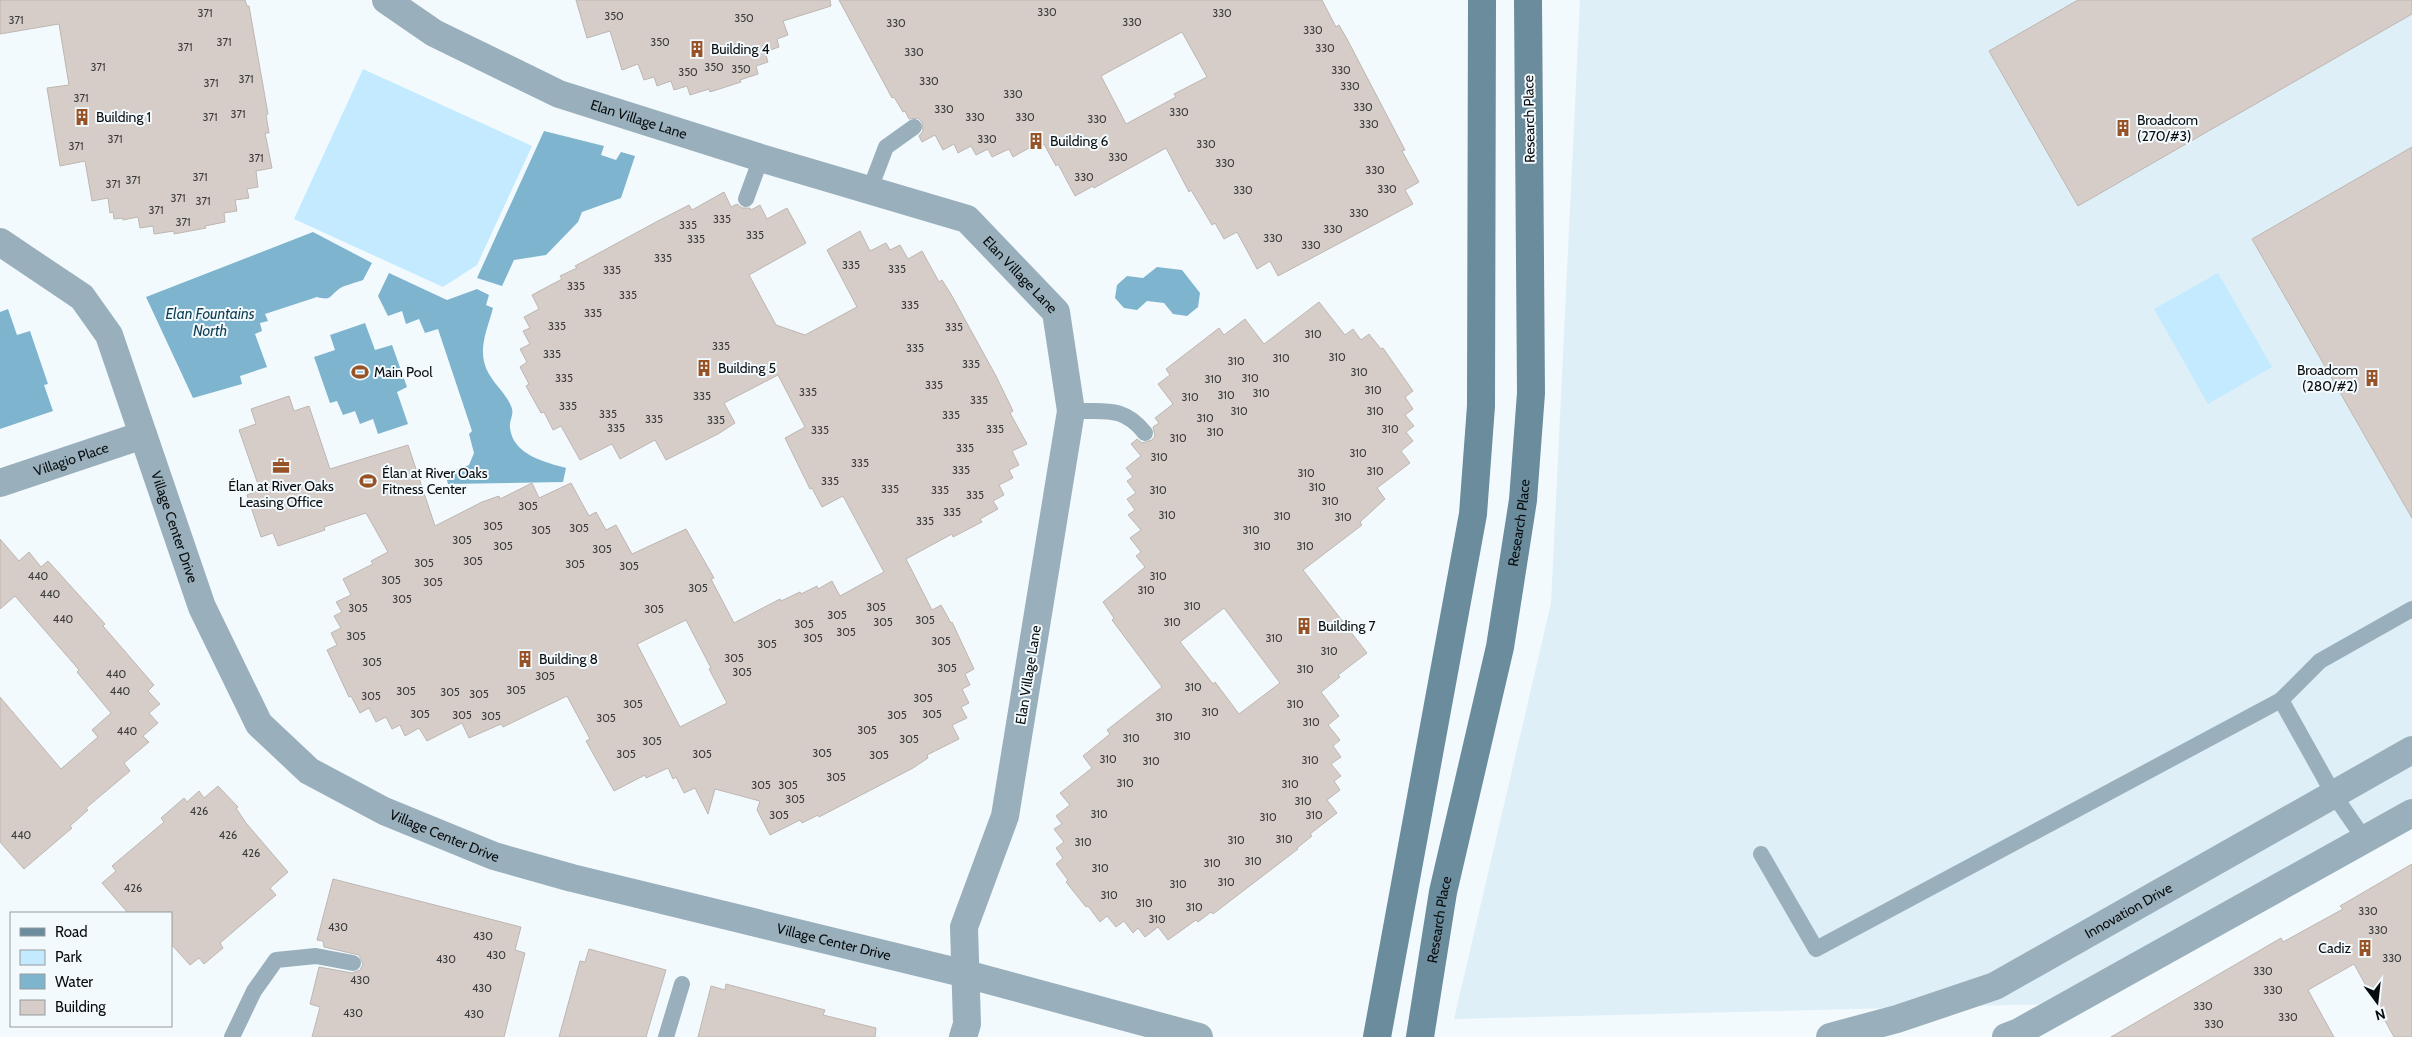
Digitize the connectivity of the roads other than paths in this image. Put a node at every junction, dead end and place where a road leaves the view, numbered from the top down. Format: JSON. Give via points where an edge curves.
{"nodes":[{"id":1,"x":386,"y":0,"type":"edge"},
{"id":2,"x":1482,"y":0,"type":"edge"},
{"id":3,"x":1528,"y":0,"type":"edge"},
{"id":4,"x":914,"y":127,"type":"dead end"},
{"id":5,"x":761,"y":158,"type":"junction"},
{"id":6,"x":870,"y":189,"type":"junction"},
{"id":7,"x":746,"y":199,"type":"dead end"},
{"id":8,"x":0,"y":242,"type":"edge"},
{"id":9,"x":1071,"y":411,"type":"junction"},
{"id":10,"x":1145,"y":433,"type":"dead end"},
{"id":11,"x":142,"y":435,"type":"junction"},
{"id":12,"x":0,"y":483,"type":"edge"},
{"id":13,"x":2412,"y":609,"type":"edge"},
{"id":14,"x":2281,"y":700,"type":"junction"},
{"id":15,"x":2412,"y":750,"type":"edge"},
{"id":16,"x":2334,"y":794,"type":"junction"},
{"id":17,"x":2412,"y":813,"type":"edge"},
{"id":18,"x":2364,"y":840,"type":"junction"},
{"id":19,"x":1762,"y":854,"type":"dead end"},
{"id":20,"x":353,"y":963,"type":"dead end"},
{"id":21,"x":966,"y":974,"type":"junction"},
{"id":22,"x":682,"y":984,"type":"dead end"},
{"id":23,"x":232,"y":1037,"type":"edge"},
{"id":24,"x":666,"y":1037,"type":"edge"},
{"id":25,"x":964,"y":1037,"type":"edge"},
{"id":26,"x":1199,"y":1037,"type":"edge"},
{"id":27,"x":1377,"y":1037,"type":"edge"},
{"id":28,"x":1420,"y":1037,"type":"edge"},
{"id":29,"x":1830,"y":1037,"type":"edge"},
{"id":30,"x":2006,"y":1037,"type":"edge"}],
"edges":[{"from":1,"to":5,"type":"street","name":"Elan Village Lane","via":[[434,33],[559,94]]},
{"from":2,"to":27,"type":"street","via":[[1481,406],[1473,514]]},
{"from":3,"to":28,"type":"street","name":"Research Place","via":[[1531,393],[1523,500],[1500,647],[1443,892]]},
{"from":4,"to":6,"type":"lane","via":[[886,147]]},
{"from":5,"to":6,"type":"street","name":"Elan Village Lane"},
{"from":5,"to":7,"type":"lane"},
{"from":6,"to":9,"type":"street","name":"Elan Village Lane","via":[[967,219],[1056,312]]},
{"from":8,"to":11,"type":"street","name":"Village Center Drive","via":[[82,297],[109,335]]},
{"from":9,"to":10,"type":"lane","via":[[1123,413]]},
{"from":9,"to":21,"type":"street","name":"Elan Village Lane","via":[[1005,816],[964,927]]},
{"from":11,"to":12,"type":"street","name":"Villagio Place"},
{"from":11,"to":21,"type":"street","name":"Village Center Drive","via":[[202,607],[259,724],[309,771],[384,810],[494,856]]},
{"from":13,"to":14,"type":"lane","via":[[2320,661]]},
{"from":14,"to":16,"type":"lane"},
{"from":14,"to":19,"type":"lane","via":[[1816,949]]},
{"from":15,"to":16,"type":"street","name":"Innovation Drive"},
{"from":16,"to":18,"type":"lane"},
{"from":16,"to":29,"type":"street","name":"Innovation Drive","via":[[1994,986],[1897,1019]]},
{"from":17,"to":18,"type":"street"},
{"from":18,"to":30,"type":"street"},
{"from":20,"to":23,"type":"lane","via":[[316,956],[276,960],[254,991]]},
{"from":21,"to":25,"type":"street","name":"Elan Village Lane","via":[[967,1024]]},
{"from":21,"to":26,"type":"street","name":"Village Center Drive"},
{"from":22,"to":24,"type":"lane"}]}
